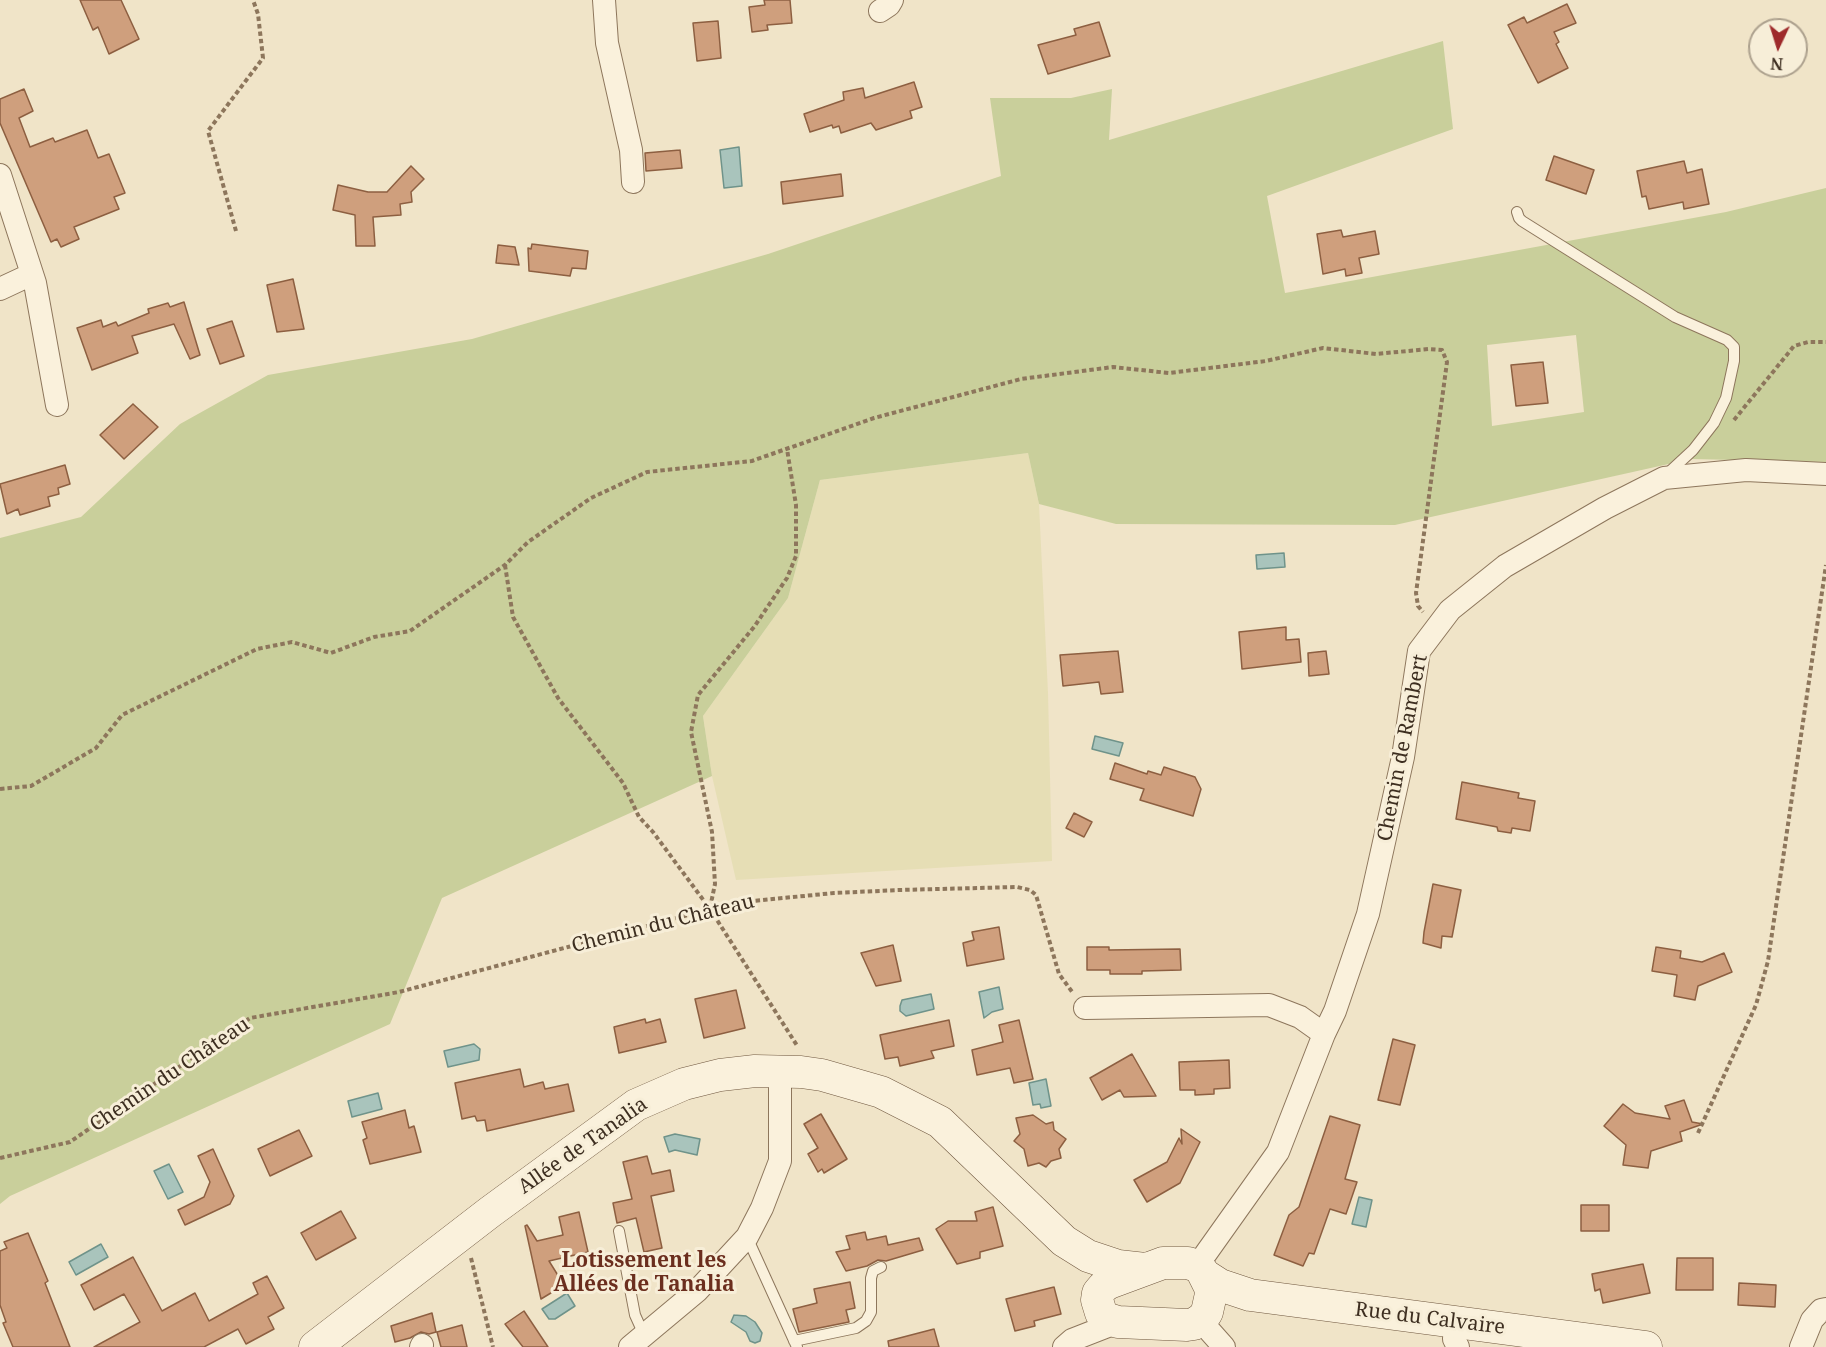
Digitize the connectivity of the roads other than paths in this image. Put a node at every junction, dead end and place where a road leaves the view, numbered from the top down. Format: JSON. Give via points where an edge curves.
{"nodes":[{"id":1,"x":604,"y":0,"type":"edge"},
{"id":2,"x":0,"y":175,"type":"edge"},
{"id":3,"x":633,"y":182,"type":"dead end"},
{"id":4,"x":1517,"y":212,"type":"dead end"},
{"id":5,"x":32,"y":274,"type":"junction"},
{"id":6,"x":0,"y":289,"type":"edge"},
{"id":7,"x":57,"y":405,"type":"dead end"},
{"id":8,"x":1826,"y":474,"type":"edge"},
{"id":9,"x":1664,"y":477,"type":"junction"},
{"id":10,"x":1085,"y":1008,"type":"road end"},
{"id":11,"x":1324,"y":1034,"type":"junction"},
{"id":12,"x":790,"y":1071,"type":"junction"},
{"id":13,"x":619,"y":1231,"type":"dead end"},
{"id":14,"x":747,"y":1237,"type":"junction"},
{"id":15,"x":1088,"y":1256,"type":"junction"},
{"id":16,"x":881,"y":1267,"type":"dead end"},
{"id":17,"x":1145,"y":1269,"type":"junction"},
{"id":18,"x":1201,"y":1271,"type":"junction"},
{"id":19,"x":1250,"y":1295,"type":"junction"},
{"id":20,"x":1098,"y":1296,"type":"junction"},
{"id":21,"x":1826,"y":1309,"type":"edge"},
{"id":22,"x":1203,"y":1316,"type":"junction"},
{"id":23,"x":1118,"y":1322,"type":"junction"},
{"id":24,"x":1456,"y":1334,"type":"edge"},
{"id":25,"x":638,"y":1341,"type":"edge"},
{"id":26,"x":796,"y":1344,"type":"edge"},
{"id":27,"x":1068,"y":1344,"type":"edge"},
{"id":28,"x":315,"y":1347,"type":"edge"},
{"id":29,"x":1224,"y":1347,"type":"edge"},
{"id":30,"x":1646,"y":1347,"type":"edge"},
{"id":31,"x":1801,"y":1347,"type":"edge"}],
"edges":[{"from":1,"to":3,"type":"street","via":[[611,68],[631,150]]},
{"from":2,"to":5,"type":"street"},
{"from":4,"to":9,"type":"lane","via":[[1522,221],[1675,317],[1727,340],[1734,347],[1726,398],[1714,423]]},
{"from":5,"to":6,"type":"street"},
{"from":5,"to":7,"type":"street"},
{"from":8,"to":9,"type":"street","name":"Chemin de Rambert","via":[[1746,470]]},
{"from":9,"to":11,"type":"street","name":"Chemin de Rambert","via":[[1505,566],[1450,610],[1419,651],[1402,757],[1368,914]]},
{"from":10,"to":11,"type":"street","via":[[1269,1005],[1300,1017]]},
{"from":11,"to":18,"type":"street","name":"Chemin de Rambert","via":[[1278,1152]]},
{"from":12,"to":14,"type":"street","via":[[780,1161]]},
{"from":12,"to":15,"type":"street","name":"Allée de Tanalia","via":[[843,1080],[881,1092],[939,1122],[1047,1228]]},
{"from":12,"to":28,"type":"street","name":"Allée de Tanalia","via":[[710,1077],[636,1105]]},
{"from":13,"to":25,"type":"lane","via":[[640,1326]]},
{"from":14,"to":25,"type":"street","via":[[697,1291]]},
{"from":14,"to":26,"type":"lane"},
{"from":15,"to":17,"type":"street","name":"Allée de Tanalia","via":[[1118,1266]]},
{"from":15,"to":20,"type":"street","via":[[1098,1273]]},
{"from":16,"to":26,"type":"lane","via":[[873,1271],[871,1278],[871,1312],[866,1321],[856,1328]]},
{"from":17,"to":18,"type":"street","via":[[1188,1263]]},
{"from":17,"to":20,"type":"street","via":[[1108,1283]]},
{"from":18,"to":19,"type":"street","name":"Rue du Calvaire","via":[[1220,1285]]},
{"from":18,"to":22,"type":"street","via":[[1211,1294]]},
{"from":19,"to":22,"type":"street","name":"Rue du Calvaire","via":[[1220,1304]]},
{"from":19,"to":24,"type":"street","name":"Rue du Calvaire"},
{"from":20,"to":23,"type":"street","via":[[1101,1313]]},
{"from":20,"to":27,"type":"street"},
{"from":21,"to":31,"type":"street","via":[[1812,1320]]},
{"from":22,"to":23,"type":"street","name":"Rue du Calvaire","via":[[1187,1325]]},
{"from":22,"to":29,"type":"street"},
{"from":23,"to":27,"type":"street"},
{"from":24,"to":30,"type":"street","name":"Rue du Calvaire"}]}
